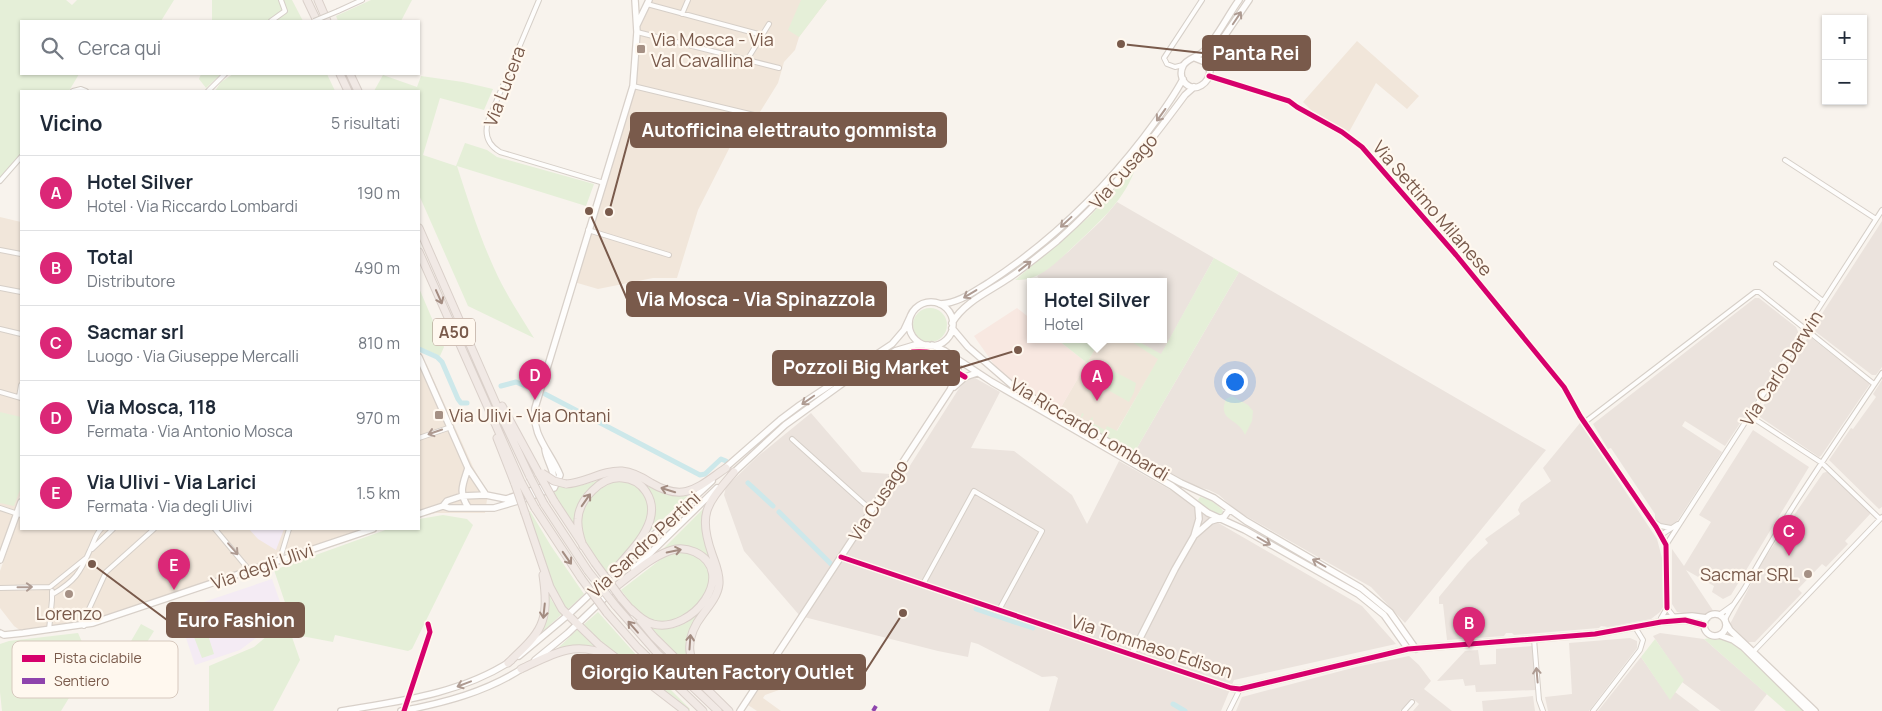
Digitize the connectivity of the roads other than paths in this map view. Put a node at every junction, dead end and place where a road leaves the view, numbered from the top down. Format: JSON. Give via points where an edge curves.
{"nodes":[{"id":1,"x":281,"y":0,"type":"edge"},
{"id":2,"x":307,"y":0,"type":"edge"},
{"id":3,"x":318,"y":0,"type":"edge"},
{"id":4,"x":362,"y":0,"type":"edge"},
{"id":5,"x":539,"y":0,"type":"edge"},
{"id":6,"x":635,"y":0,"type":"edge"},
{"id":7,"x":688,"y":0,"type":"edge"},
{"id":8,"x":1202,"y":0,"type":"edge"},
{"id":9,"x":1239,"y":0,"type":"edge"},
{"id":10,"x":1249,"y":0,"type":"edge"},
{"id":11,"x":648,"y":2,"type":"edge"},
{"id":12,"x":682,"y":14,"type":"junction"},
{"id":13,"x":273,"y":20,"type":"edge"},
{"id":14,"x":315,"y":20,"type":"edge"},
{"id":15,"x":317,"y":20,"type":"edge"},
{"id":16,"x":327,"y":20,"type":"edge"},
{"id":17,"x":769,"y":24,"type":"dead end"},
{"id":18,"x":637,"y":30,"type":"junction"},
{"id":19,"x":762,"y":35,"type":"junction"},
{"id":20,"x":1194,"y":58,"type":"junction"},
{"id":21,"x":747,"y":60,"type":"junction"},
{"id":22,"x":1184,"y":65,"type":"junction"},
{"id":23,"x":1208,"y":66,"type":"junction"},
{"id":24,"x":1175,"y":67,"type":"junction"},
{"id":25,"x":779,"y":68,"type":"dead end"},
{"id":26,"x":223,"y":75,"type":"edge"},
{"id":27,"x":340,"y":75,"type":"edge"},
{"id":28,"x":350,"y":75,"type":"edge"},
{"id":29,"x":1209,"y":76,"type":"junction"},
{"id":30,"x":1182,"y":77,"type":"junction"},
{"id":31,"x":633,"y":86,"type":"junction"},
{"id":32,"x":1194,"y":87,"type":"junction"},
{"id":33,"x":209,"y":90,"type":"edge"},
{"id":34,"x":348,"y":90,"type":"edge"},
{"id":35,"x":358,"y":90,"type":"edge"},
{"id":36,"x":754,"y":115,"type":"dead end"},
{"id":37,"x":20,"y":158,"type":"edge"},
{"id":38,"x":1785,"y":160,"type":"dead end"},
{"id":39,"x":0,"y":182,"type":"edge"},
{"id":40,"x":604,"y":183,"type":"junction"},
{"id":41,"x":1882,"y":210,"type":"edge"},
{"id":42,"x":1876,"y":219,"type":"junction"},
{"id":43,"x":420,"y":230,"type":"edge"},
{"id":44,"x":588,"y":230,"type":"junction"},
{"id":45,"x":0,"y":250,"type":"edge"},
{"id":46,"x":20,"y":254,"type":"edge"},
{"id":47,"x":420,"y":254,"type":"edge"},
{"id":48,"x":669,"y":255,"type":"dead end"},
{"id":49,"x":1776,"y":264,"type":"dead end"},
{"id":50,"x":0,"y":288,"type":"edge"},
{"id":51,"x":20,"y":292,"type":"edge"},
{"id":52,"x":1824,"y":301,"type":"junction"},
{"id":53,"x":940,"y":304,"type":"junction"},
{"id":54,"x":911,"y":315,"type":"junction"},
{"id":55,"x":952,"y":326,"type":"junction"},
{"id":56,"x":0,"y":329,"type":"edge"},
{"id":57,"x":1805,"y":330,"type":"junction"},
{"id":58,"x":20,"y":334,"type":"edge"},
{"id":59,"x":930,"y":345,"type":"junction"},
{"id":60,"x":420,"y":359,"type":"edge"},
{"id":61,"x":957,"y":360,"type":"junction"},
{"id":62,"x":482,"y":371,"type":"junction"},
{"id":63,"x":977,"y":372,"type":"junction"},
{"id":64,"x":1882,"y":373,"type":"edge"},
{"id":65,"x":1874,"y":384,"type":"junction"},
{"id":66,"x":950,"y":390,"type":"junction"},
{"id":67,"x":0,"y":392,"type":"edge"},
{"id":68,"x":20,"y":397,"type":"edge"},
{"id":69,"x":1750,"y":416,"type":"junction"},
{"id":70,"x":1585,"y":422,"type":"junction"},
{"id":71,"x":451,"y":427,"type":"junction"},
{"id":72,"x":420,"y":438,"type":"edge"},
{"id":73,"x":792,"y":439,"type":"dead end"},
{"id":74,"x":545,"y":449,"type":"junction"},
{"id":75,"x":1822,"y":463,"type":"junction"},
{"id":76,"x":468,"y":468,"type":"junction"},
{"id":77,"x":726,"y":468,"type":"junction"},
{"id":78,"x":734,"y":472,"type":"junction"},
{"id":79,"x":540,"y":474,"type":"junction"},
{"id":80,"x":518,"y":483,"type":"junction"},
{"id":81,"x":1201,"y":493,"type":"junction"},
{"id":82,"x":486,"y":495,"type":"junction"},
{"id":83,"x":462,"y":496,"type":"junction"},
{"id":84,"x":1196,"y":505,"type":"junction"},
{"id":85,"x":443,"y":506,"type":"junction"},
{"id":86,"x":468,"y":507,"type":"junction"},
{"id":87,"x":0,"y":508,"type":"edge"},
{"id":88,"x":483,"y":509,"type":"junction"},
{"id":89,"x":871,"y":510,"type":"junction"},
{"id":90,"x":1229,"y":510,"type":"junction"},
{"id":91,"x":19,"y":514,"type":"edge"},
{"id":92,"x":420,"y":514,"type":"edge"},
{"id":93,"x":1684,"y":517,"type":"junction"},
{"id":94,"x":1881,"y":518,"type":"edge"},
{"id":95,"x":1221,"y":519,"type":"junction"},
{"id":96,"x":1652,"y":521,"type":"junction"},
{"id":97,"x":1673,"y":528,"type":"junction"},
{"id":98,"x":100,"y":530,"type":"edge"},
{"id":99,"x":111,"y":530,"type":"edge"},
{"id":100,"x":153,"y":530,"type":"edge"},
{"id":101,"x":216,"y":530,"type":"edge"},
{"id":102,"x":289,"y":530,"type":"edge"},
{"id":103,"x":370,"y":530,"type":"edge"},
{"id":104,"x":1194,"y":536,"type":"junction"},
{"id":105,"x":1662,"y":537,"type":"junction"},
{"id":106,"x":1666,"y":545,"type":"junction"},
{"id":107,"x":583,"y":546,"type":"junction"},
{"id":108,"x":90,"y":550,"type":"junction"},
{"id":109,"x":842,"y":557,"type":"junction"},
{"id":110,"x":86,"y":558,"type":"junction"},
{"id":111,"x":280,"y":559,"type":"junction"},
{"id":112,"x":0,"y":560,"type":"edge"},
{"id":113,"x":541,"y":563,"type":"junction"},
{"id":114,"x":250,"y":570,"type":"junction"},
{"id":115,"x":612,"y":573,"type":"junction"},
{"id":116,"x":923,"y":584,"type":"junction"},
{"id":117,"x":618,"y":585,"type":"junction"},
{"id":118,"x":50,"y":587,"type":"junction"},
{"id":119,"x":0,"y":588,"type":"edge"},
{"id":120,"x":53,"y":594,"type":"junction"},
{"id":121,"x":1735,"y":603,"type":"junction"},
{"id":122,"x":1667,"y":608,"type":"junction"},
{"id":123,"x":631,"y":609,"type":"junction"},
{"id":124,"x":999,"y":610,"type":"junction"},
{"id":125,"x":568,"y":615,"type":"junction"},
{"id":126,"x":1719,"y":615,"type":"junction"},
{"id":127,"x":1674,"y":617,"type":"junction"},
{"id":128,"x":1661,"y":618,"type":"junction"},
{"id":129,"x":1707,"y":618,"type":"junction"},
{"id":130,"x":1726,"y":622,"type":"junction"},
{"id":131,"x":577,"y":624,"type":"junction"},
{"id":132,"x":1704,"y":625,"type":"junction"},
{"id":133,"x":84,"y":626,"type":"junction"},
{"id":134,"x":1638,"y":627,"type":"junction"},
{"id":135,"x":1394,"y":628,"type":"junction"},
{"id":136,"x":49,"y":630,"type":"junction"},
{"id":137,"x":1,"y":635,"type":"edge"},
{"id":138,"x":1719,"y":636,"type":"junction"},
{"id":139,"x":1534,"y":639,"type":"junction"},
{"id":140,"x":1408,"y":649,"type":"junction"},
{"id":141,"x":1416,"y":649,"type":"junction"},
{"id":142,"x":1397,"y":652,"type":"junction"},
{"id":143,"x":1753,"y":652,"type":"junction"},
{"id":144,"x":1132,"y":654,"type":"junction"},
{"id":145,"x":620,"y":662,"type":"junction"},
{"id":146,"x":508,"y":663,"type":"junction"},
{"id":147,"x":521,"y":669,"type":"junction"},
{"id":148,"x":706,"y":687,"type":"junction"},
{"id":149,"x":1240,"y":689,"type":"junction"},
{"id":150,"x":1412,"y":702,"type":"dead end"},
{"id":151,"x":341,"y":711,"type":"edge"},
{"id":152,"x":401,"y":711,"type":"edge"},
{"id":153,"x":685,"y":711,"type":"edge"},
{"id":154,"x":703,"y":711,"type":"edge"},
{"id":155,"x":718,"y":711,"type":"edge"},
{"id":156,"x":728,"y":711,"type":"edge"},
{"id":157,"x":740,"y":711,"type":"edge"},
{"id":158,"x":1230,"y":711,"type":"edge"},
{"id":159,"x":1404,"y":711,"type":"edge"},
{"id":160,"x":1543,"y":711,"type":"edge"},
{"id":161,"x":1593,"y":711,"type":"edge"},
{"id":162,"x":1808,"y":711,"type":"edge"},
{"id":163,"x":1815,"y":711,"type":"edge"}],
"edges":[{"from":1,"to":13,"type":"street","via":[[286,12]]},
{"from":2,"to":14,"type":"highway"},
{"from":3,"to":16,"type":"highway"},
{"from":4,"to":15,"type":"street","bridge":true},
{"from":5,"to":40,"type":"street","name":"Via Lucera","via":[[488,121],[486,137],[500,152]]},
{"from":6,"to":18,"type":"street"},
{"from":7,"to":12,"type":"street"},
{"from":8,"to":24,"type":"street","via":[[1164,57],[1166,64]]},
{"from":9,"to":20,"type":"street","via":[[1205,50]]},
{"from":23,"to":10,"type":"street","one_way":true},
{"from":11,"to":12,"type":"street"},
{"from":11,"to":18,"type":"street"},
{"from":12,"to":19,"type":"street"},
{"from":17,"to":19,"type":"street"},
{"from":18,"to":21,"type":"street"},
{"from":18,"to":31,"type":"street"},
{"from":19,"to":21,"type":"street"},
{"from":20,"to":22,"type":"street"},
{"from":20,"to":23,"type":"street"},
{"from":21,"to":25,"type":"street"},
{"from":22,"to":24,"type":"street"},
{"from":22,"to":30,"type":"street","name":"Via Cusago"},
{"from":23,"to":29,"type":"street"},
{"from":24,"to":30,"type":"street"},
{"from":26,"to":33,"type":"street"},
{"from":27,"to":34,"type":"highway"},
{"from":28,"to":35,"type":"highway"},
{"from":29,"to":32,"type":"street","name":"Via Cusago","via":[[1203,85]]},
{"from":29,"to":70,"type":"street","name":"Via Settimo Milanese","via":[[1289,101],[1342,132],[1362,148],[1558,379]]},
{"from":30,"to":32,"type":"street","via":[[1186,84]]},
{"from":30,"to":53,"type":"street","name":"Via Cusago","one_way":true,"via":[[1172,99],[1135,148],[1108,181],[1064,224],[996,278],[955,302]]},
{"from":31,"to":36,"type":"street"},
{"from":31,"to":40,"type":"street"},
{"from":55,"to":32,"type":"street","name":"Via Cusago","one_way":true,"via":[[963,309],[1023,268],[1087,213],[1131,166]]},
{"from":37,"to":39,"type":"street"},
{"from":38,"to":42,"type":"street"},
{"from":40,"to":44,"type":"street"},
{"from":41,"to":42,"type":"street","name":"Via Carlo Darwin"},
{"from":42,"to":52,"type":"street","name":"Via Carlo Darwin"},
{"from":43,"to":62,"type":"highway","number":"A50"},
{"from":44,"to":48,"type":"street"},
{"from":44,"to":74,"type":"street","via":[[535,408],[535,425]]},
{"from":45,"to":46,"type":"street"},
{"from":47,"to":80,"type":"highway","number":"A50","one_way":true},
{"from":49,"to":52,"type":"street"},
{"from":50,"to":51,"type":"street"},
{"from":52,"to":57,"type":"street","name":"Via Carlo Darwin"},
{"from":53,"to":54,"type":"street","via":[[923,304]]},
{"from":53,"to":55,"type":"street","via":[[949,312]]},
{"from":54,"to":59,"type":"street","via":[[911,333],[919,342]]},
{"from":54,"to":77,"type":"street","name":"Via Sandro Pertini","one_way":true,"via":[[892,344],[800,405]]},
{"from":55,"to":59,"type":"street","via":[[944,340]]},
{"from":55,"to":81,"type":"street","name":"Via Riccardo Lombardi","via":[[963,342],[1008,382]]},
{"from":56,"to":58,"type":"street"},
{"from":57,"to":65,"type":"street"},
{"from":57,"to":69,"type":"street","name":"Via Carlo Darwin"},
{"from":57,"to":70,"type":"street","via":[[1759,292],[1751,293]]},
{"from":59,"to":61,"type":"street","name":"Via Riccardo Lombardi"},
{"from":59,"to":78,"type":"street","name":"Via Sandro Pertini","via":[[915,345],[895,351],[850,378],[785,425]]},
{"from":60,"to":71,"type":"street"},
{"from":61,"to":63,"type":"street","name":"Via Riccardo Lombardi"},
{"from":61,"to":66,"type":"street","name":"Via Cusago","via":[[958,373]]},
{"from":62,"to":79,"type":"highway"},
{"from":155,"to":62,"type":"highway","number":"A50","one_way":true,"bridge":true,"via":[[657,653],[588,571],[544,504]]},
{"from":63,"to":66,"type":"street","name":"Via Cusago"},
{"from":63,"to":84,"type":"street","name":"Via Riccardo Lombardi","via":[[1172,486]]},
{"from":64,"to":65,"type":"street"},
{"from":65,"to":75,"type":"street"},
{"from":66,"to":89,"type":"street","name":"Via Cusago"},
{"from":67,"to":68,"type":"street"},
{"from":69,"to":75,"type":"street"},
{"from":69,"to":93,"type":"street","name":"Via Carlo Darwin"},
{"from":70,"to":96,"type":"street","name":"Via Settimo Milanese"},
{"from":71,"to":72,"type":"street","one_way":true},
{"from":71,"to":76,"type":"street"},
{"from":73,"to":89,"type":"street"},
{"from":74,"to":82,"type":"street","via":[[554,480],[550,484],[506,498]]},
{"from":74,"to":88,"type":"street","via":[[560,475],[554,488]]},
{"from":75,"to":94,"type":"street"},
{"from":75,"to":121,"type":"street"},
{"from":76,"to":82,"type":"street"},
{"from":76,"to":83,"type":"street"},
{"from":77,"to":79,"type":"highway","one_way":true,"bridge":true,"via":[[683,493],[670,492],[633,473],[620,471],[566,484]]},
{"from":77,"to":115,"type":"street","name":"Via Sandro Pertini"},
{"from":78,"to":117,"type":"street","name":"Via Sandro Pertini"},
{"from":148,"to":78,"type":"highway","one_way":true,"via":[[692,662],[689,643],[693,628],[712,601],[719,584],[718,570],[705,534],[705,514]]},
{"from":79,"to":107,"type":"highway","bridge":true},
{"from":80,"to":113,"type":"highway","bridge":true},
{"from":80,"to":154,"type":"highway","number":"A50","one_way":true,"bridge":true,"via":[[607,613]]},
{"from":81,"to":84,"type":"street","via":[[1195,498]]},
{"from":81,"to":90,"type":"street","name":"Via Riccardo Lombardi"},
{"from":82,"to":83,"type":"street"},
{"from":82,"to":88,"type":"street"},
{"from":83,"to":85,"type":"street","via":[[447,501]]},
{"from":83,"to":86,"type":"street"},
{"from":84,"to":95,"type":"street","name":"Via Riccardo Lombardi"},
{"from":84,"to":104,"type":"street","via":[[1199,519]]},
{"from":85,"to":86,"type":"street"},
{"from":85,"to":92,"type":"street"},
{"from":86,"to":88,"type":"street"},
{"from":87,"to":91,"type":"street"},
{"from":89,"to":109,"type":"street","name":"Via Cusago"},
{"from":90,"to":95,"type":"street"},
{"from":141,"to":90,"type":"street","name":"Via Riccardo Lombardi","one_way":true,"via":[[1390,612],[1361,588]]},
{"from":91,"to":112,"type":"street"},
{"from":93,"to":97,"type":"street","name":"Via Carlo Darwin"},
{"from":93,"to":106,"type":"street","name":"Via Carlo Darwin"},
{"from":94,"to":143,"type":"street"},
{"from":95,"to":104,"type":"street","via":[[1211,521]]},
{"from":95,"to":135,"type":"street","name":"Via Riccardo Lombardi","one_way":true,"via":[[1358,594],[1384,615]]},
{"from":96,"to":97,"type":"street"},
{"from":96,"to":105,"type":"street","name":"Via Settimo Milanese"},
{"from":97,"to":105,"type":"street","name":"Via Carlo Darwin","via":[[1664,532]]},
{"from":98,"to":108,"type":"street"},
{"from":99,"to":108,"type":"street"},
{"from":100,"to":133,"type":"street","via":[[106,572]]},
{"from":101,"to":114,"type":"street","one_way":true},
{"from":102,"to":111,"type":"street"},
{"from":103,"to":111,"type":"street","name":"Via degli Ulivi"},
{"from":104,"to":144,"type":"street"},
{"from":105,"to":106,"type":"street","name":"Via Settimo Milanese"},
{"from":106,"to":122,"type":"street"},
{"from":107,"to":115,"type":"highway","one_way":true,"via":[[578,519],[593,490],[621,478],[640,486],[651,502],[650,520]]},
{"from":107,"to":123,"type":"highway","bridge":true},
{"from":108,"to":110,"type":"street"},
{"from":109,"to":116,"type":"street","name":"Via Tommaso Edison"},
{"from":109,"to":157,"type":"street","name":"Via Cusago"},
{"from":110,"to":118,"type":"street"},
{"from":110,"to":120,"type":"street","via":[[76,578]]},
{"from":111,"to":114,"type":"street","name":"Via degli Ulivi"},
{"from":113,"to":125,"type":"highway","via":[[554,596]]},
{"from":113,"to":146,"type":"highway","one_way":true,"via":[[545,599],[542,624],[532,640]]},
{"from":114,"to":133,"type":"street","name":"Via degli Ulivi"},
{"from":115,"to":125,"type":"street","name":"Via Sandro Pertini"},
{"from":116,"to":124,"type":"street","name":"Via Tommaso Edison"},
{"from":116,"to":124,"type":"street","via":[[974,491],[1042,531]]},
{"from":117,"to":123,"type":"highway","one_way":true,"via":[[656,558],[676,549],[691,550],[709,565],[712,580],[708,595],[696,611],[680,622],[652,624]]},
{"from":117,"to":131,"type":"street","name":"Via Sandro Pertini"},
{"from":119,"to":118,"type":"street","one_way":true},
{"from":118,"to":120,"type":"street"},
{"from":120,"to":136,"type":"street"},
{"from":121,"to":126,"type":"street"},
{"from":121,"to":130,"type":"street"},
{"from":122,"to":127,"type":"street"},
{"from":122,"to":128,"type":"street"},
{"from":123,"to":148,"type":"highway","via":[[654,637]]},
{"from":124,"to":144,"type":"street","name":"Via Tommaso Edison"},
{"from":125,"to":131,"type":"highway"},
{"from":125,"to":146,"type":"street","name":"Via Sandro Pertini"},
{"from":126,"to":129,"type":"street","via":[[1712,614]]},
{"from":126,"to":130,"type":"street"},
{"from":127,"to":128,"type":"street","name":"Via Tommaso Edison"},
{"from":127,"to":129,"type":"street","name":"Via Tommaso Edison"},
{"from":128,"to":134,"type":"street","name":"Via Tommaso Edison"},
{"from":129,"to":132,"type":"street"},
{"from":130,"to":138,"type":"street"},
{"from":130,"to":143,"type":"street"},
{"from":131,"to":145,"type":"highway"},
{"from":131,"to":147,"type":"street","name":"Via Sandro Pertini"},
{"from":132,"to":134,"type":"street","name":"Via Tommaso Edison","via":[[1685,620]]},
{"from":132,"to":138,"type":"street","via":[[1709,634]]},
{"from":133,"to":136,"type":"street","name":"Via degli Ulivi"},
{"from":134,"to":139,"type":"street","name":"Via Tommaso Edison"},
{"from":134,"to":161,"type":"street","via":[[1643,640],[1640,650]]},
{"from":135,"to":140,"type":"street","name":"Via Riccardo Lombardi"},
{"from":135,"to":142,"type":"street","via":[[1400,643]]},
{"from":136,"to":137,"type":"street","name":"Via degli Ulivi"},
{"from":138,"to":162,"type":"street","via":[[1743,647]]},
{"from":139,"to":141,"type":"street","name":"Via Tommaso Edison"},
{"from":160,"to":139,"type":"street","one_way":true,"via":[[1539,700]]},
{"from":140,"to":141,"type":"street","name":"Via Tommaso Edison"},
{"from":140,"to":142,"type":"street","name":"Via Tommaso Edison"},
{"from":142,"to":149,"type":"street","name":"Via Tommaso Edison"},
{"from":143,"to":163,"type":"street"},
{"from":144,"to":149,"type":"street","name":"Via Tommaso Edison"},
{"from":145,"to":147,"type":"highway","via":[[597,651],[578,648],[563,650]]},
{"from":145,"to":153,"type":"highway"},
{"from":146,"to":151,"type":"street","name":"Via Sandro Pertini","one_way":true,"via":[[442,692]]},
{"from":147,"to":152,"type":"street","name":"Via Sandro Pertini","via":[[470,694]]},
{"from":148,"to":156,"type":"highway"},
{"from":149,"to":158,"type":"street"},
{"from":150,"to":159,"type":"street"}]}
